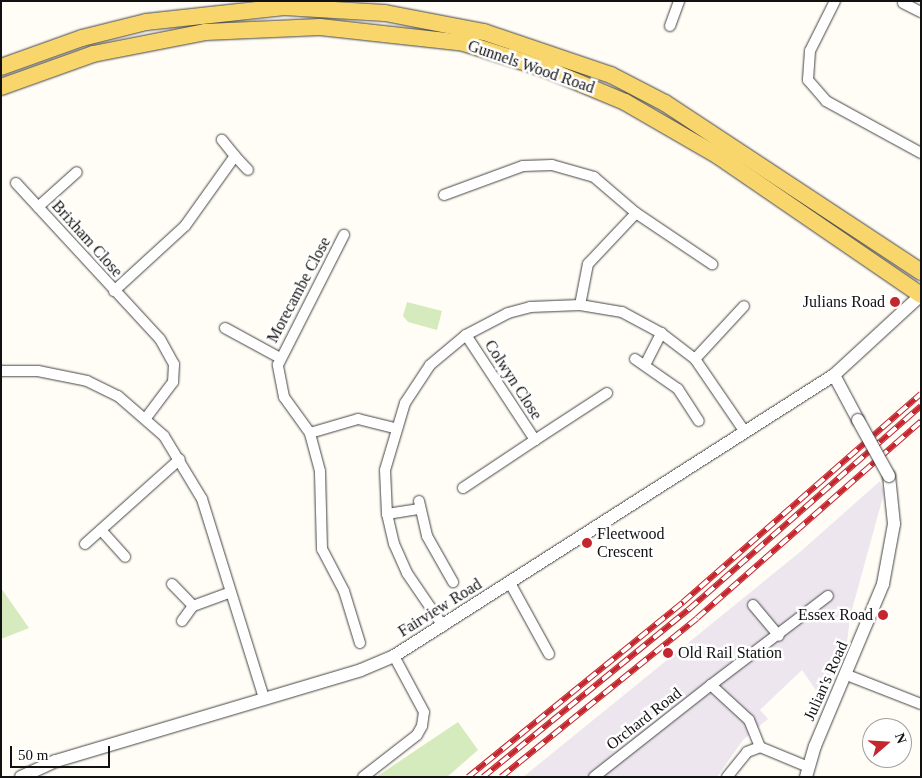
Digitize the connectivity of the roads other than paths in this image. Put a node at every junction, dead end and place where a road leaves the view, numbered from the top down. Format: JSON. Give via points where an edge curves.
{"nodes":[{"id":1,"x":679,"y":1,"type":"edge"},
{"id":2,"x":835,"y":1,"type":"edge"},
{"id":3,"x":903,"y":3,"type":"dead end"},
{"id":4,"x":921,"y":12,"type":"edge"},
{"id":5,"x":670,"y":26,"type":"dead end"},
{"id":6,"x":1,"y":67,"type":"edge"},
{"id":7,"x":1,"y":87,"type":"edge"},
{"id":8,"x":222,"y":140,"type":"dead end"},
{"id":9,"x":921,"y":153,"type":"edge"},
{"id":10,"x":235,"y":156,"type":"junction"},
{"id":11,"x":248,"y":170,"type":"dead end"},
{"id":12,"x":77,"y":172,"type":"dead end"},
{"id":13,"x":16,"y":183,"type":"dead end"},
{"id":14,"x":444,"y":195,"type":"dead end"},
{"id":15,"x":38,"y":207,"type":"junction"},
{"id":16,"x":636,"y":213,"type":"junction"},
{"id":17,"x":344,"y":235,"type":"dead end"},
{"id":18,"x":712,"y":264,"type":"dead end"},
{"id":19,"x":921,"y":272,"type":"edge"},
{"id":20,"x":114,"y":291,"type":"junction"},
{"id":21,"x":921,"y":295,"type":"edge"},
{"id":22,"x":580,"y":305,"type":"junction"},
{"id":23,"x":744,"y":306,"type":"dead end"},
{"id":24,"x":225,"y":328,"type":"dead end"},
{"id":25,"x":661,"y":333,"type":"junction"},
{"id":26,"x":466,"y":335,"type":"junction"},
{"id":27,"x":280,"y":358,"type":"junction"},
{"id":28,"x":635,"y":359,"type":"dead end"},
{"id":29,"x":695,"y":359,"type":"junction"},
{"id":30,"x":646,"y":363,"type":"junction"},
{"id":31,"x":1,"y":371,"type":"edge"},
{"id":32,"x":834,"y":375,"type":"junction"},
{"id":33,"x":607,"y":393,"type":"dead end"},
{"id":34,"x":146,"y":418,"type":"junction"},
{"id":35,"x":700,"y":422,"type":"dead end"},
{"id":36,"x":394,"y":428,"type":"junction"},
{"id":37,"x":745,"y":432,"type":"junction"},
{"id":38,"x":310,"y":433,"type":"junction"},
{"id":39,"x":535,"y":440,"type":"junction"},
{"id":40,"x":180,"y":458,"type":"junction"},
{"id":41,"x":463,"y":488,"type":"dead end"},
{"id":42,"x":386,"y":514,"type":"junction"},
{"id":43,"x":101,"y":530,"type":"junction"},
{"id":44,"x":85,"y":544,"type":"dead end"},
{"id":45,"x":126,"y":557,"type":"dead end"},
{"id":46,"x":453,"y":582,"type":"dead end"},
{"id":47,"x":510,"y":583,"type":"junction"},
{"id":48,"x":172,"y":584,"type":"dead end"},
{"id":49,"x":230,"y":592,"type":"junction"},
{"id":50,"x":828,"y":596,"type":"dead end"},
{"id":51,"x":753,"y":605,"type":"dead end"},
{"id":52,"x":192,"y":606,"type":"junction"},
{"id":53,"x":182,"y":621,"type":"dead end"},
{"id":54,"x":443,"y":626,"type":"junction"},
{"id":55,"x":779,"y":636,"type":"junction"},
{"id":56,"x":360,"y":643,"type":"dead end"},
{"id":57,"x":549,"y":654,"type":"dead end"},
{"id":58,"x":394,"y":656,"type":"junction"},
{"id":59,"x":847,"y":674,"type":"junction"},
{"id":60,"x":711,"y":686,"type":"junction"},
{"id":61,"x":264,"y":698,"type":"junction"},
{"id":62,"x":921,"y":704,"type":"edge"},
{"id":63,"x":760,"y":747,"type":"junction"},
{"id":64,"x":807,"y":772,"type":"edge"},
{"id":65,"x":21,"y":777,"type":"edge"},
{"id":66,"x":363,"y":777,"type":"edge"},
{"id":67,"x":594,"y":777,"type":"edge"},
{"id":68,"x":727,"y":777,"type":"edge"}],
"edges":[{"from":1,"to":5,"type":"street"},
{"from":2,"to":9,"type":"street","via":[[810,51],[808,80],[826,101]]},
{"from":3,"to":4,"type":"street"},
{"from":6,"to":19,"type":"main road","name":"Gunnels Wood Road","via":[[82,38],[146,22],[284,7],[336,7],[484,32],[611,75],[726,140]]},
{"from":7,"to":21,"type":"main road","name":"Gunnels Wood Road","via":[[60,63],[137,43],[269,27],[320,26],[464,43],[580,83],[688,137]]},
{"from":8,"to":10,"type":"street"},
{"from":10,"to":11,"type":"street"},
{"from":10,"to":20,"type":"street","name":"Brixham Close","via":[[185,226]]},
{"from":12,"to":15,"type":"street","name":"Brixham Close"},
{"from":13,"to":15,"type":"street","name":"Brixham Close"},
{"from":14,"to":16,"type":"street","via":[[524,166],[552,165],[594,177]]},
{"from":15,"to":20,"type":"street","name":"Brixham Close"},
{"from":16,"to":18,"type":"street"},
{"from":16,"to":22,"type":"street","via":[[588,264]]},
{"from":17,"to":27,"type":"street","name":"Morecambe Close"},
{"from":20,"to":34,"type":"street","name":"Brixham Close","via":[[160,339],[174,364],[173,382]]},
{"from":21,"to":32,"type":"street","name":"Fairview Road"},
{"from":22,"to":25,"type":"street","via":[[622,312]]},
{"from":22,"to":26,"type":"street","via":[[508,313]]},
{"from":23,"to":29,"type":"street"},
{"from":24,"to":27,"type":"street","name":"Morecambe Close"},
{"from":25,"to":29,"type":"street"},
{"from":25,"to":30,"type":"street"},
{"from":26,"to":36,"type":"street","via":[[430,365]]},
{"from":26,"to":39,"type":"street","name":"Colwyn Close"},
{"from":27,"to":38,"type":"street","name":"Morecambe Close","via":[[281,390]]},
{"from":28,"to":30,"type":"street"},
{"from":29,"to":37,"type":"street"},
{"from":30,"to":35,"type":"street","via":[[678,389]]},
{"from":31,"to":34,"type":"street","via":[[47,373],[87,381],[118,396]]},
{"from":32,"to":37,"type":"street","name":"Fairview Road"},
{"from":32,"to":59,"type":"street","name":"Julian's Road","bridge":true,"via":[[888,476],[895,502],[890,555],[875,610]]},
{"from":33,"to":39,"type":"street","name":"Colwyn Close"},
{"from":34,"to":40,"type":"street"},
{"from":36,"to":38,"type":"street","via":[[358,419]]},
{"from":36,"to":42,"type":"street","via":[[385,470]]},
{"from":37,"to":47,"type":"street","name":"Fairview Road"},
{"from":38,"to":56,"type":"street","name":"Morecambe Close","via":[[320,471],[322,549],[344,591]]},
{"from":39,"to":41,"type":"street","name":"Colwyn Close"},
{"from":40,"to":43,"type":"street"},
{"from":40,"to":49,"type":"street","via":[[202,499]]},
{"from":42,"to":46,"type":"street","via":[[420,505],[427,536]]},
{"from":42,"to":54,"type":"street","via":[[407,574]]},
{"from":43,"to":44,"type":"street"},
{"from":43,"to":45,"type":"street"},
{"from":47,"to":54,"type":"street","name":"Fairview Road"},
{"from":47,"to":57,"type":"street"},
{"from":48,"to":52,"type":"street"},
{"from":49,"to":52,"type":"street"},
{"from":49,"to":61,"type":"street"},
{"from":50,"to":55,"type":"street","name":"Orchard Road"},
{"from":51,"to":55,"type":"street"},
{"from":52,"to":53,"type":"street"},
{"from":54,"to":58,"type":"street","name":"Fairview Road"},
{"from":55,"to":60,"type":"street","name":"Orchard Road"},
{"from":58,"to":61,"type":"street","name":"Fairview Road","via":[[362,670]]},
{"from":58,"to":66,"type":"street","via":[[424,712],[422,726],[417,735]]},
{"from":59,"to":62,"type":"street"},
{"from":59,"to":64,"type":"street","name":"Julian's Road"},
{"from":60,"to":63,"type":"street","via":[[749,720]]},
{"from":60,"to":67,"type":"street","name":"Orchard Road"},
{"from":61,"to":65,"type":"street","name":"Fairview Road","via":[[56,761]]},
{"from":63,"to":64,"type":"street"},
{"from":63,"to":68,"type":"street","via":[[747,752]]}]}
